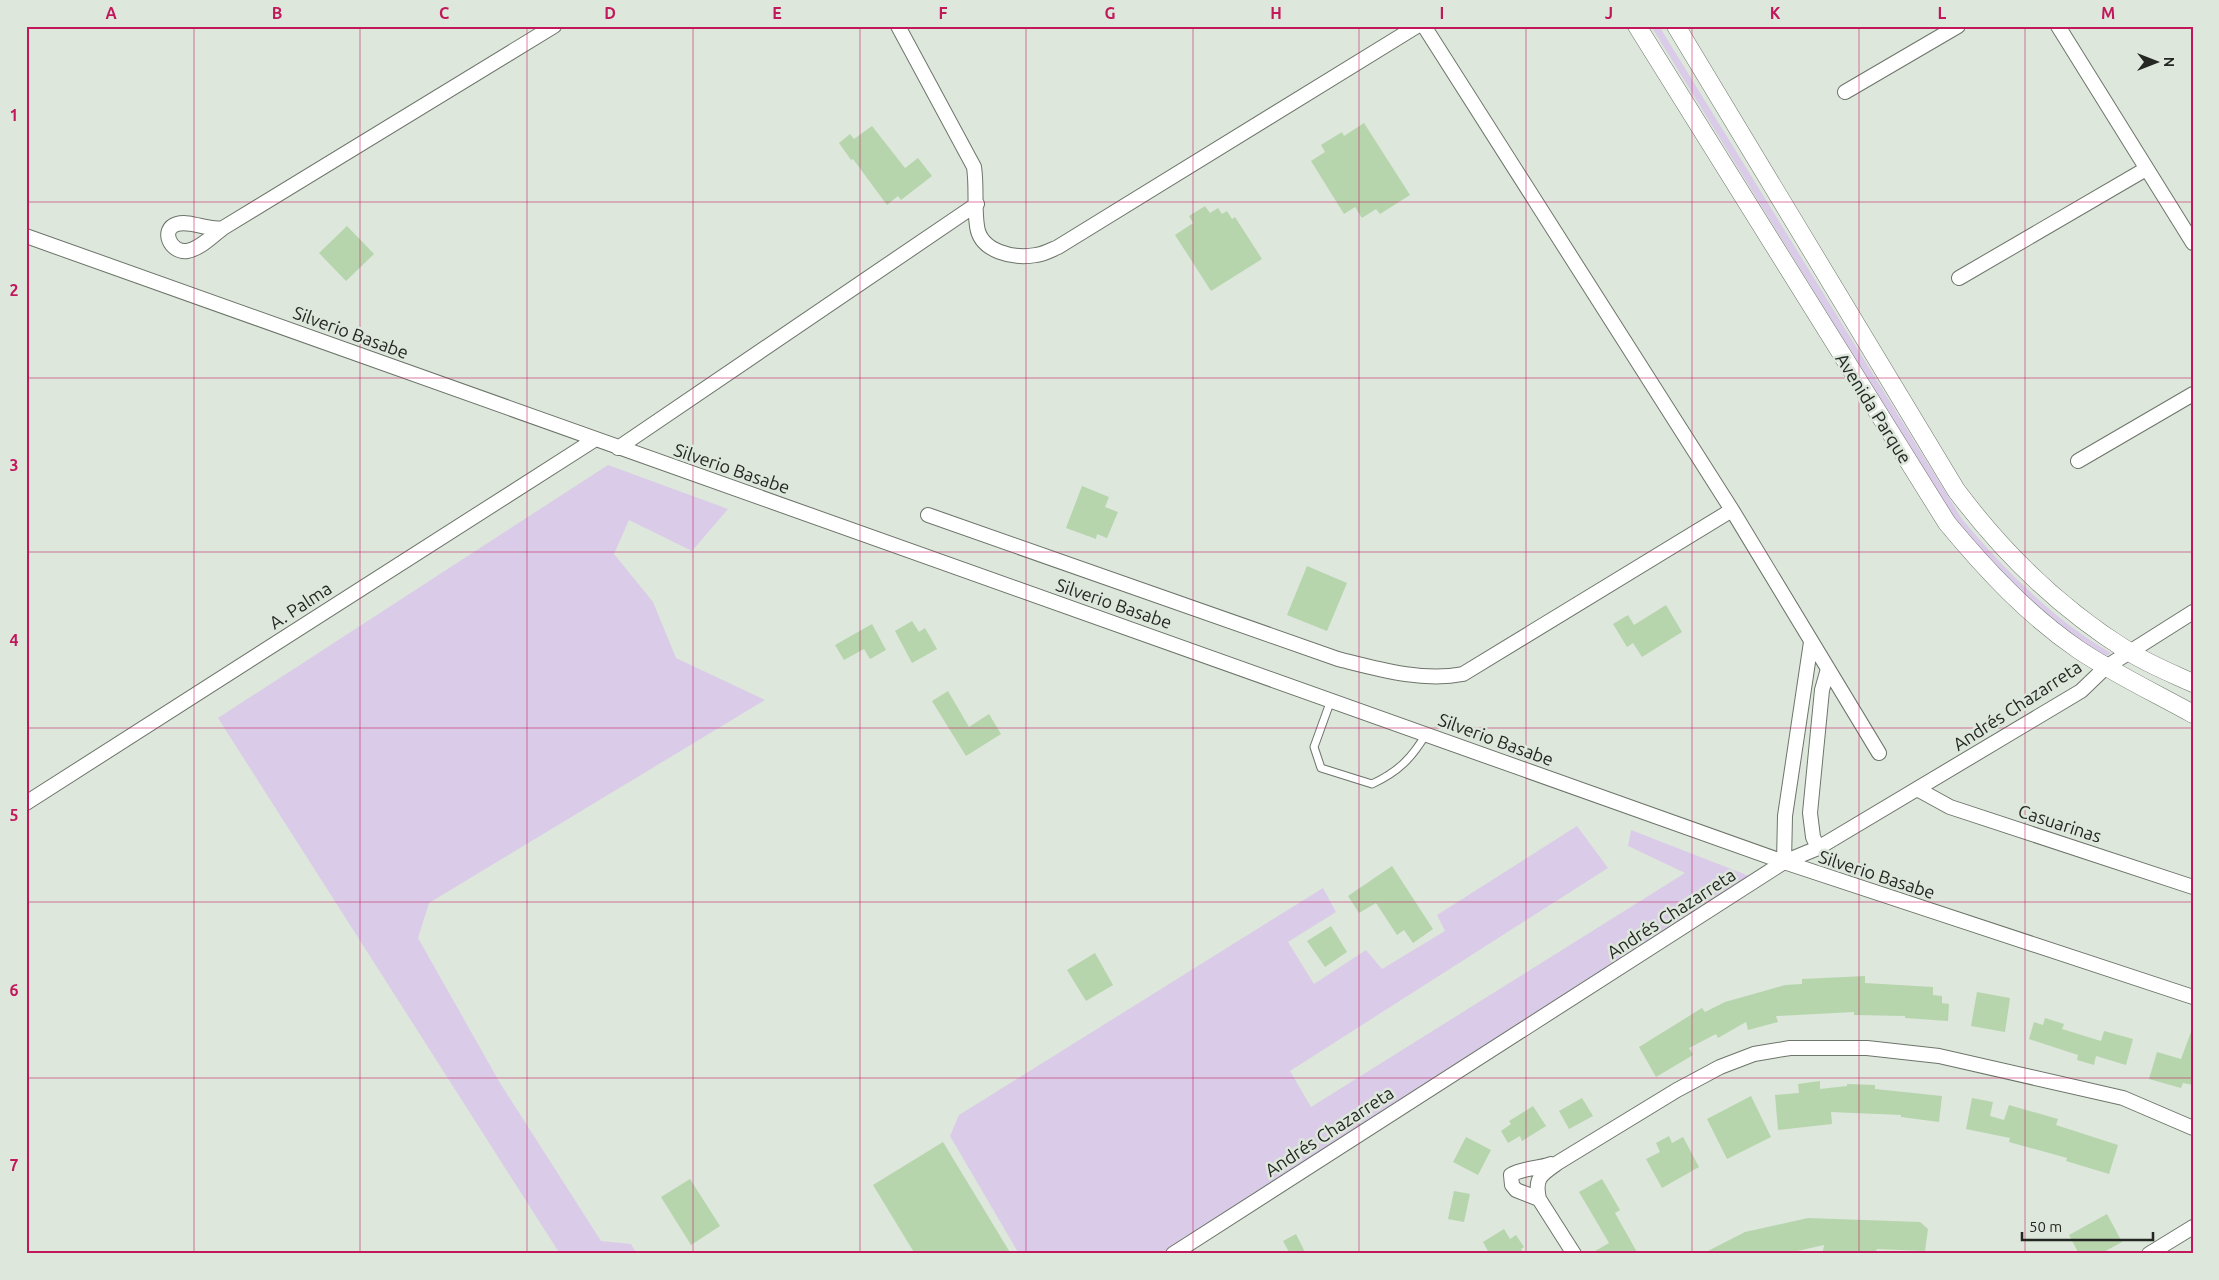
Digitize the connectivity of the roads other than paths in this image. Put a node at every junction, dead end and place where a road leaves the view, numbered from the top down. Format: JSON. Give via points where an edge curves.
{"nodes":[{"id":1,"x":554,"y":26,"type":"edge"},
{"id":2,"x":898,"y":26,"type":"edge"},
{"id":3,"x":1417,"y":26,"type":"edge"},
{"id":4,"x":1424,"y":26,"type":"edge"},
{"id":5,"x":1637,"y":26,"type":"edge"},
{"id":6,"x":1676,"y":26,"type":"edge"},
{"id":7,"x":1958,"y":26,"type":"edge"},
{"id":8,"x":2058,"y":26,"type":"edge"},
{"id":9,"x":1845,"y":92,"type":"dead end"},
{"id":10,"x":2146,"y":168,"type":"junction"},
{"id":11,"x":976,"y":204,"type":"junction"},
{"id":12,"x":223,"y":228,"type":"dead end"},
{"id":13,"x":26,"y":236,"type":"edge"},
{"id":14,"x":2193,"y":243,"type":"edge"},
{"id":15,"x":1959,"y":278,"type":"dead end"},
{"id":16,"x":2193,"y":394,"type":"edge"},
{"id":17,"x":594,"y":440,"type":"junction"},
{"id":18,"x":618,"y":448,"type":"junction"},
{"id":19,"x":2078,"y":461,"type":"dead end"},
{"id":20,"x":1732,"y":510,"type":"junction"},
{"id":21,"x":928,"y":515,"type":"dead end"},
{"id":22,"x":2193,"y":612,"type":"edge"},
{"id":23,"x":1811,"y":642,"type":"junction"},
{"id":24,"x":2128,"y":651,"type":"junction"},
{"id":25,"x":2106,"y":667,"type":"junction"},
{"id":26,"x":1828,"y":669,"type":"junction"},
{"id":27,"x":2193,"y":683,"type":"edge"},
{"id":28,"x":1331,"y":700,"type":"junction"},
{"id":29,"x":2193,"y":714,"type":"edge"},
{"id":30,"x":1426,"y":734,"type":"junction"},
{"id":31,"x":1879,"y":752,"type":"dead end"},
{"id":32,"x":1918,"y":790,"type":"junction"},
{"id":33,"x":26,"y":803,"type":"edge"},
{"id":34,"x":1818,"y":848,"type":"junction"},
{"id":35,"x":1784,"y":862,"type":"junction"},
{"id":36,"x":2193,"y":887,"type":"edge"},
{"id":37,"x":2193,"y":998,"type":"edge"},
{"id":38,"x":2193,"y":1128,"type":"edge"},
{"id":39,"x":1559,"y":1162,"type":"junction"},
{"id":40,"x":1539,"y":1199,"type":"junction"},
{"id":41,"x":2193,"y":1228,"type":"edge"},
{"id":42,"x":1173,"y":1254,"type":"edge"},
{"id":43,"x":1574,"y":1254,"type":"edge"},
{"id":44,"x":2148,"y":1254,"type":"edge"}],
"edges":[{"from":1,"to":12,"type":"street"},
{"from":2,"to":11,"type":"street","via":[[974,167]]},
{"from":3,"to":11,"type":"street","via":[[1052,250],[1027,256],[1009,256],[997,250],[983,241],[976,227]]},
{"from":4,"to":20,"type":"street"},
{"from":5,"to":25,"type":"street","name":"Avenida Parque","via":[[1947,523],[2002,585],[2053,630]]},
{"from":6,"to":24,"type":"street","name":"Avenida Parque","via":[[1956,490],[2002,547],[2032,577]]},
{"from":7,"to":9,"type":"street"},
{"from":8,"to":10,"type":"street"},
{"from":10,"to":14,"type":"street"},
{"from":10,"to":15,"type":"street"},
{"from":11,"to":18,"type":"street"},
{"from":13,"to":17,"type":"street","name":"Silverio Basabe"},
{"from":16,"to":19,"type":"street"},
{"from":17,"to":18,"type":"street","name":"Silverio Basabe"},
{"from":17,"to":33,"type":"street","name":"A. Palma"},
{"from":18,"to":28,"type":"street","name":"Silverio Basabe"},
{"from":20,"to":21,"type":"street","via":[[1463,674],[1445,678],[1374,668],[1338,659]]},
{"from":20,"to":23,"type":"street"},
{"from":22,"to":24,"type":"street","name":"Andrés Chazarreta"},
{"from":23,"to":26,"type":"street"},
{"from":23,"to":35,"type":"street","via":[[1785,816]]},
{"from":24,"to":25,"type":"street","name":"Andrés Chazarreta"},
{"from":24,"to":27,"type":"street","name":"Avenida Parque"},
{"from":25,"to":29,"type":"street","name":"Avenida Parque"},
{"from":25,"to":32,"type":"street","name":"Andrés Chazarreta","via":[[2081,691]]},
{"from":26,"to":31,"type":"street"},
{"from":26,"to":34,"type":"street","via":[[1822,690],[1810,813]]},
{"from":28,"to":30,"type":"street","name":"Silverio Basabe"},
{"from":28,"to":30,"type":"lane","via":[[1314,747],[1321,768],[1372,784],[1391,775],[1415,754]]},
{"from":30,"to":35,"type":"street","name":"Silverio Basabe"},
{"from":32,"to":34,"type":"street","name":"Andrés Chazarreta"},
{"from":32,"to":36,"type":"street","name":"Casuarinas","via":[[1950,807]]},
{"from":34,"to":35,"type":"street","name":"Andrés Chazarreta"},
{"from":35,"to":37,"type":"street","name":"Silverio Basabe"},
{"from":35,"to":42,"type":"street","name":"Andrés Chazarreta"},
{"from":38,"to":39,"type":"street","via":[[2123,1098],[1939,1056],[1867,1048],[1790,1048],[1754,1054],[1720,1067]]},
{"from":39,"to":40,"type":"street","via":[[1538,1179]]},
{"from":39,"to":40,"type":"street","via":[[1511,1175],[1516,1190]]},
{"from":40,"to":43,"type":"street"},
{"from":41,"to":44,"type":"street"}]}
